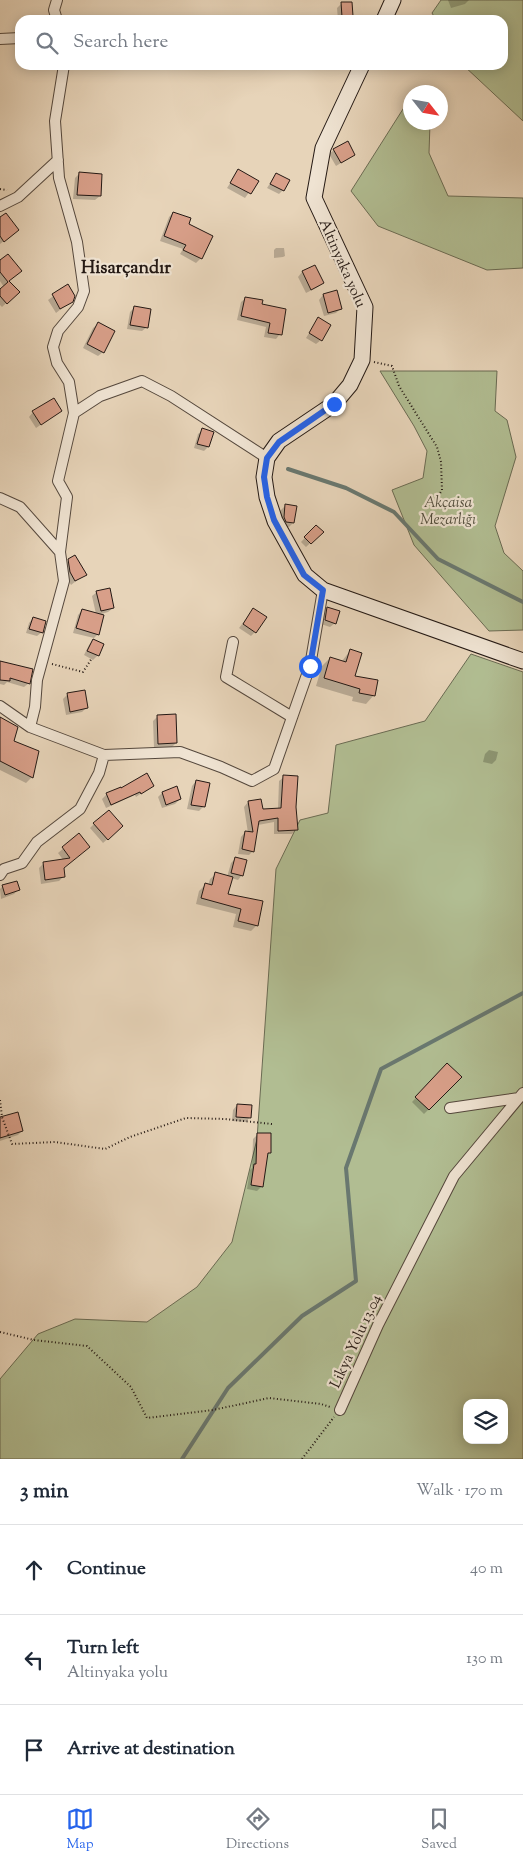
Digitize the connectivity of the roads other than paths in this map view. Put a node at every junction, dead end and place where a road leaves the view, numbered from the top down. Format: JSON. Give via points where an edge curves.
{"nodes":[{"id":1,"x":57,"y":0,"type":"edge"},
{"id":2,"x":393,"y":0,"type":"edge"},
{"id":3,"x":56,"y":15,"type":"edge"},
{"id":4,"x":386,"y":15,"type":"edge"},
{"id":5,"x":15,"y":38,"type":"edge"},
{"id":6,"x":0,"y":39,"type":"edge"},
{"id":7,"x":63,"y":70,"type":"edge"},
{"id":8,"x":360,"y":70,"type":"edge"},
{"id":9,"x":58,"y":160,"type":"junction"},
{"id":10,"x":0,"y":206,"type":"edge"},
{"id":11,"x":74,"y":413,"type":"junction"},
{"id":12,"x":267,"y":458,"type":"junction"},
{"id":13,"x":0,"y":498,"type":"edge"},
{"id":14,"x":60,"y":552,"type":"junction"},
{"id":15,"x":323,"y":590,"type":"junction"},
{"id":16,"x":234,"y":642,"type":"dead end"},
{"id":17,"x":523,"y":661,"type":"edge"},
{"id":18,"x":0,"y":706,"type":"edge"},
{"id":19,"x":292,"y":717,"type":"junction"},
{"id":20,"x":30,"y":727,"type":"junction"},
{"id":21,"x":104,"y":755,"type":"junction"},
{"id":22,"x":0,"y":875,"type":"edge"},
{"id":23,"x":521,"y":1096,"type":"edge"},
{"id":24,"x":450,"y":1108,"type":"dead end"},
{"id":25,"x":340,"y":1410,"type":"road end"}],
"edges":[{"from":1,"to":3,"type":"street"},
{"from":2,"to":4,"type":"main road"},
{"from":5,"to":6,"type":"street"},
{"from":7,"to":9,"type":"street","via":[[55,121]]},
{"from":8,"to":12,"type":"main road","name":"Altinyaka yolu","via":[[323,148],[314,198],[365,307],[362,360],[350,385],[334,404],[279,442]]},
{"from":9,"to":10,"type":"street","via":[[18,197]]},
{"from":9,"to":11,"type":"street","via":[[77,242],[84,291],[78,307],[58,331],[53,347],[57,363],[69,382]]},
{"from":11,"to":12,"type":"street","via":[[100,396],[142,381]]},
{"from":11,"to":14,"type":"street","via":[[58,481],[67,497]]},
{"from":12,"to":15,"type":"main road","via":[[264,477],[274,520],[304,575]]},
{"from":13,"to":14,"type":"street","via":[[20,507]]},
{"from":14,"to":20,"type":"street","via":[[64,581],[42,661]]},
{"from":15,"to":17,"type":"main road"},
{"from":15,"to":19,"type":"street","via":[[310,666]]},
{"from":16,"to":19,"type":"street","via":[[226,677]]},
{"from":18,"to":20,"type":"street"},
{"from":19,"to":21,"type":"street","via":[[274,769],[252,781],[180,752]]},
{"from":20,"to":21,"type":"street"},
{"from":21,"to":22,"type":"street","via":[[99,773],[80,809],[38,842],[22,863],[4,869]]},
{"from":23,"to":24,"type":"street"},
{"from":23,"to":25,"type":"street","name":"Likya Yolu 13.04","via":[[454,1176],[378,1325]]}]}
